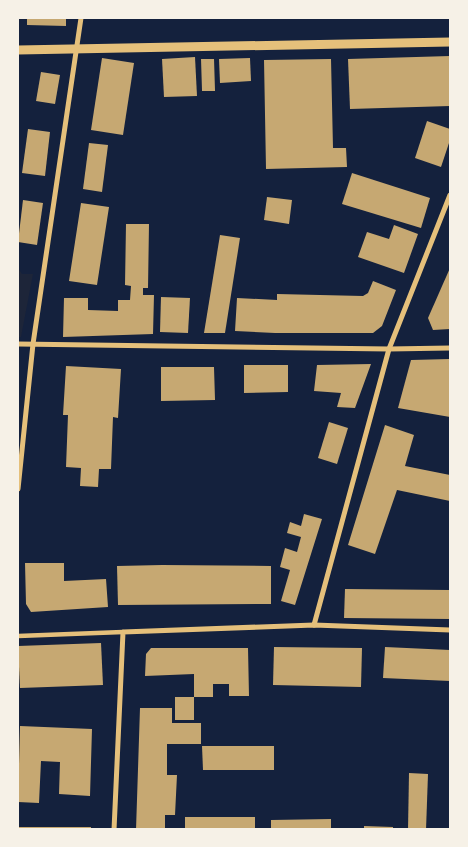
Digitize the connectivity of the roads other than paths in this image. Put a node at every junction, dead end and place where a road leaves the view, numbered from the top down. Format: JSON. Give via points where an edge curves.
{"nodes":[{"id":1,"x":82,"y":18,"type":"edge"},
{"id":2,"x":450,"y":42,"type":"edge"},
{"id":3,"x":77,"y":48,"type":"junction"},
{"id":4,"x":18,"y":50,"type":"edge"},
{"id":5,"x":450,"y":195,"type":"edge"},
{"id":6,"x":18,"y":344,"type":"edge"},
{"id":7,"x":33,"y":344,"type":"junction"},
{"id":8,"x":450,"y":348,"type":"edge"},
{"id":9,"x":389,"y":350,"type":"junction"},
{"id":10,"x":18,"y":489,"type":"edge"},
{"id":11,"x":314,"y":625,"type":"junction"},
{"id":12,"x":450,"y":630,"type":"edge"},
{"id":13,"x":123,"y":632,"type":"junction"},
{"id":14,"x":18,"y":636,"type":"edge"},
{"id":15,"x":114,"y":830,"type":"edge"}],
"edges":[{"from":1,"to":3,"type":"street"},
{"from":2,"to":3,"type":"street"},
{"from":3,"to":4,"type":"street"},
{"from":3,"to":7,"type":"street"},
{"from":5,"to":9,"type":"street"},
{"from":6,"to":7,"type":"street"},
{"from":7,"to":9,"type":"street"},
{"from":7,"to":10,"type":"street"},
{"from":8,"to":9,"type":"street"},
{"from":9,"to":11,"type":"street"},
{"from":11,"to":12,"type":"street"},
{"from":11,"to":13,"type":"street"},
{"from":13,"to":14,"type":"street"},
{"from":13,"to":15,"type":"street"}]}
